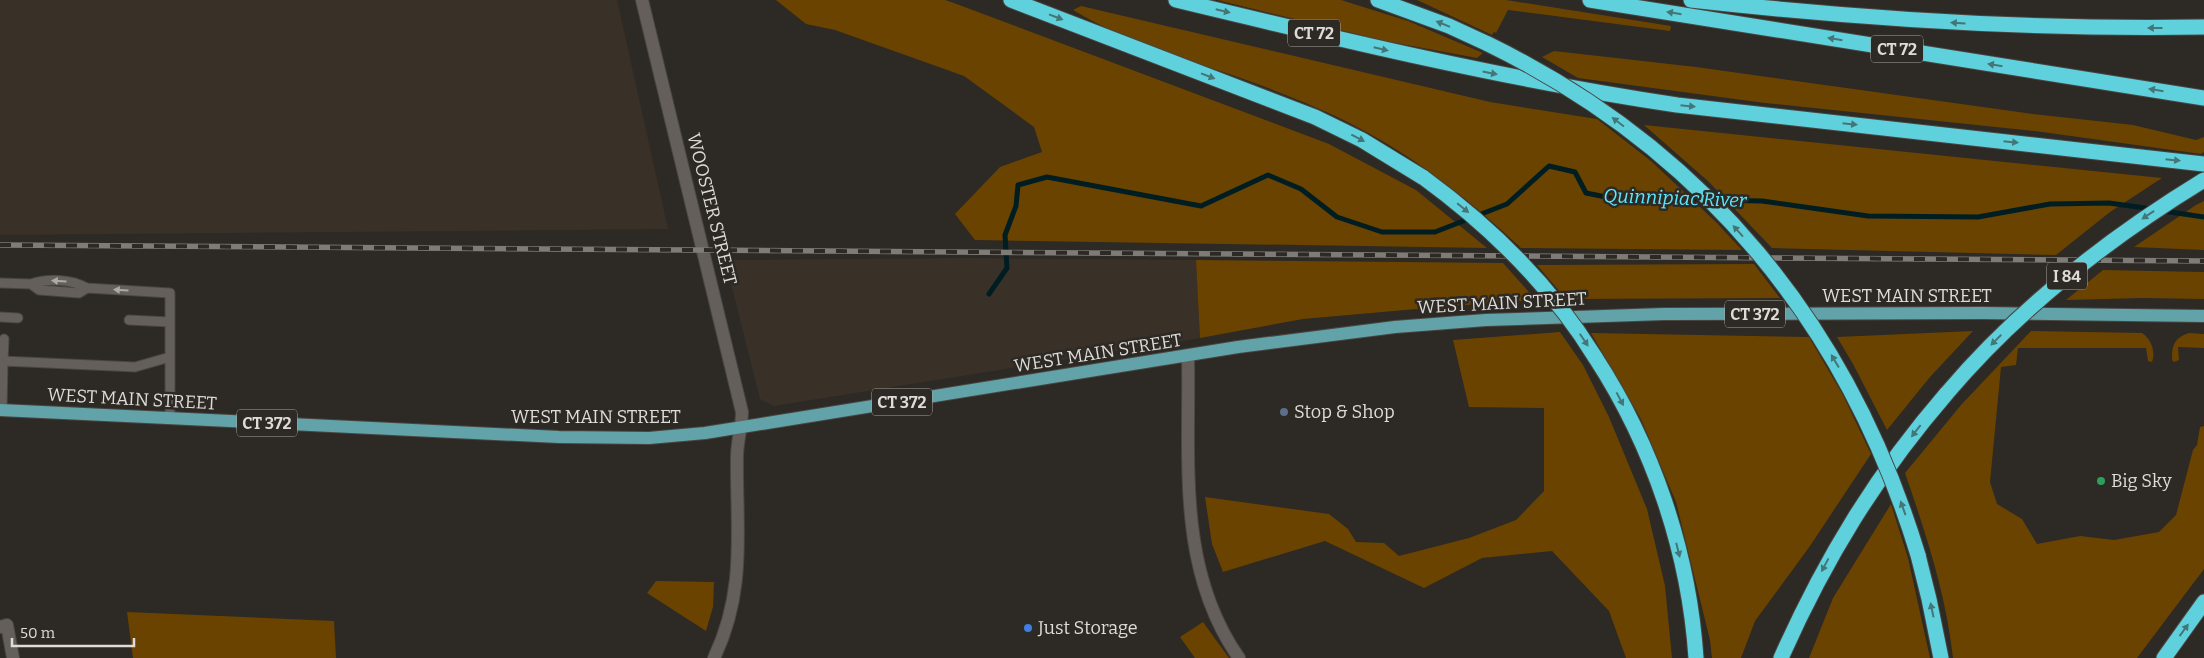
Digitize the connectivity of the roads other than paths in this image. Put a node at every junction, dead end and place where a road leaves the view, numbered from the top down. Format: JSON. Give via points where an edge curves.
{"nodes":[{"id":1,"x":642,"y":0,"type":"edge"},
{"id":2,"x":1011,"y":0,"type":"edge"},
{"id":3,"x":1176,"y":0,"type":"edge"},
{"id":4,"x":1378,"y":0,"type":"edge"},
{"id":5,"x":1590,"y":0,"type":"edge"},
{"id":6,"x":1691,"y":0,"type":"edge"},
{"id":7,"x":2204,"y":27,"type":"edge"},
{"id":8,"x":2204,"y":98,"type":"edge"},
{"id":9,"x":2204,"y":164,"type":"edge"},
{"id":10,"x":2204,"y":180,"type":"edge"},
{"id":11,"x":0,"y":283,"type":"edge"},
{"id":12,"x":0,"y":316,"type":"edge"},
{"id":13,"x":2204,"y":316,"type":"edge"},
{"id":14,"x":18,"y":318,"type":"dead end"},
{"id":15,"x":129,"y":320,"type":"dead end"},
{"id":16,"x":170,"y":322,"type":"junction"},
{"id":17,"x":4,"y":339,"type":"dead end"},
{"id":18,"x":1188,"y":356,"type":"junction"},
{"id":19,"x":170,"y":357,"type":"junction"},
{"id":20,"x":3,"y":362,"type":"junction"},
{"id":21,"x":1,"y":410,"type":"edge"},
{"id":22,"x":170,"y":418,"type":"junction"},
{"id":23,"x":742,"y":427,"type":"junction"},
{"id":24,"x":2204,"y":602,"type":"edge"},
{"id":25,"x":4,"y":626,"type":"edge"},
{"id":26,"x":13,"y":658,"type":"edge"},
{"id":27,"x":714,"y":658,"type":"edge"},
{"id":28,"x":1239,"y":658,"type":"edge"},
{"id":29,"x":1696,"y":658,"type":"edge"},
{"id":30,"x":1781,"y":658,"type":"edge"},
{"id":31,"x":1941,"y":658,"type":"edge"},
{"id":32,"x":2164,"y":658,"type":"edge"}],
"edges":[{"from":1,"to":23,"type":"street","name":"WOOSTER STREET","via":[[740,396]]},
{"from":2,"to":29,"type":"highway","one_way":true,"bridge":true,"via":[[1315,117],[1376,148],[1424,178],[1467,210],[1514,254],[1563,310],[1595,357],[1634,426],[1666,506],[1688,592]]},
{"from":3,"to":9,"type":"highway","number":"CT 72","one_way":true,"via":[[1470,68],[1614,95],[1677,105]]},
{"from":31,"to":4,"type":"highway","one_way":true,"bridge":true,"via":[[1918,555],[1885,462],[1852,390],[1809,319],[1759,254],[1700,191],[1628,130],[1561,84],[1488,44]]},
{"from":8,"to":5,"type":"highway","number":"CT 72","one_way":true},
{"from":7,"to":6,"type":"highway","one_way":true,"via":[[2092,28],[1946,22]]},
{"from":10,"to":30,"type":"highway","number":"I 84","one_way":true,"bridge":true,"via":[[2137,223],[2066,277],[2004,332],[1947,393],[1901,450],[1852,520],[1814,587]]},
{"from":16,"to":11,"type":"lane","one_way":true,"via":[[170,293],[87,288],[79,293],[39,290],[31,284]]},
{"from":12,"to":14,"type":"lane"},
{"from":13,"to":18,"type":"main road","name":"WEST MAIN STREET","number":"CT 372","via":[[1983,313],[1580,316],[1395,327]]},
{"from":15,"to":16,"type":"lane"},
{"from":16,"to":19,"type":"lane"},
{"from":17,"to":20,"type":"lane"},
{"from":18,"to":23,"type":"main road","name":"WEST MAIN STREET","number":"CT 372"},
{"from":18,"to":28,"type":"street","via":[[1190,518],[1194,552],[1210,606]]},
{"from":19,"to":20,"type":"lane","via":[[135,367]]},
{"from":19,"to":22,"type":"lane"},
{"from":20,"to":21,"type":"lane"},
{"from":21,"to":22,"type":"main road","name":"WEST MAIN STREET","number":"CT 372"},
{"from":22,"to":23,"type":"main road","name":"WEST MAIN STREET","number":"CT 372","via":[[608,438],[682,436]]},
{"from":23,"to":27,"type":"street","name":"WOOSTER STREET","via":[[737,455],[738,573],[730,615]]},
{"from":32,"to":24,"type":"highway","one_way":true},
{"from":25,"to":26,"type":"street"}]}
